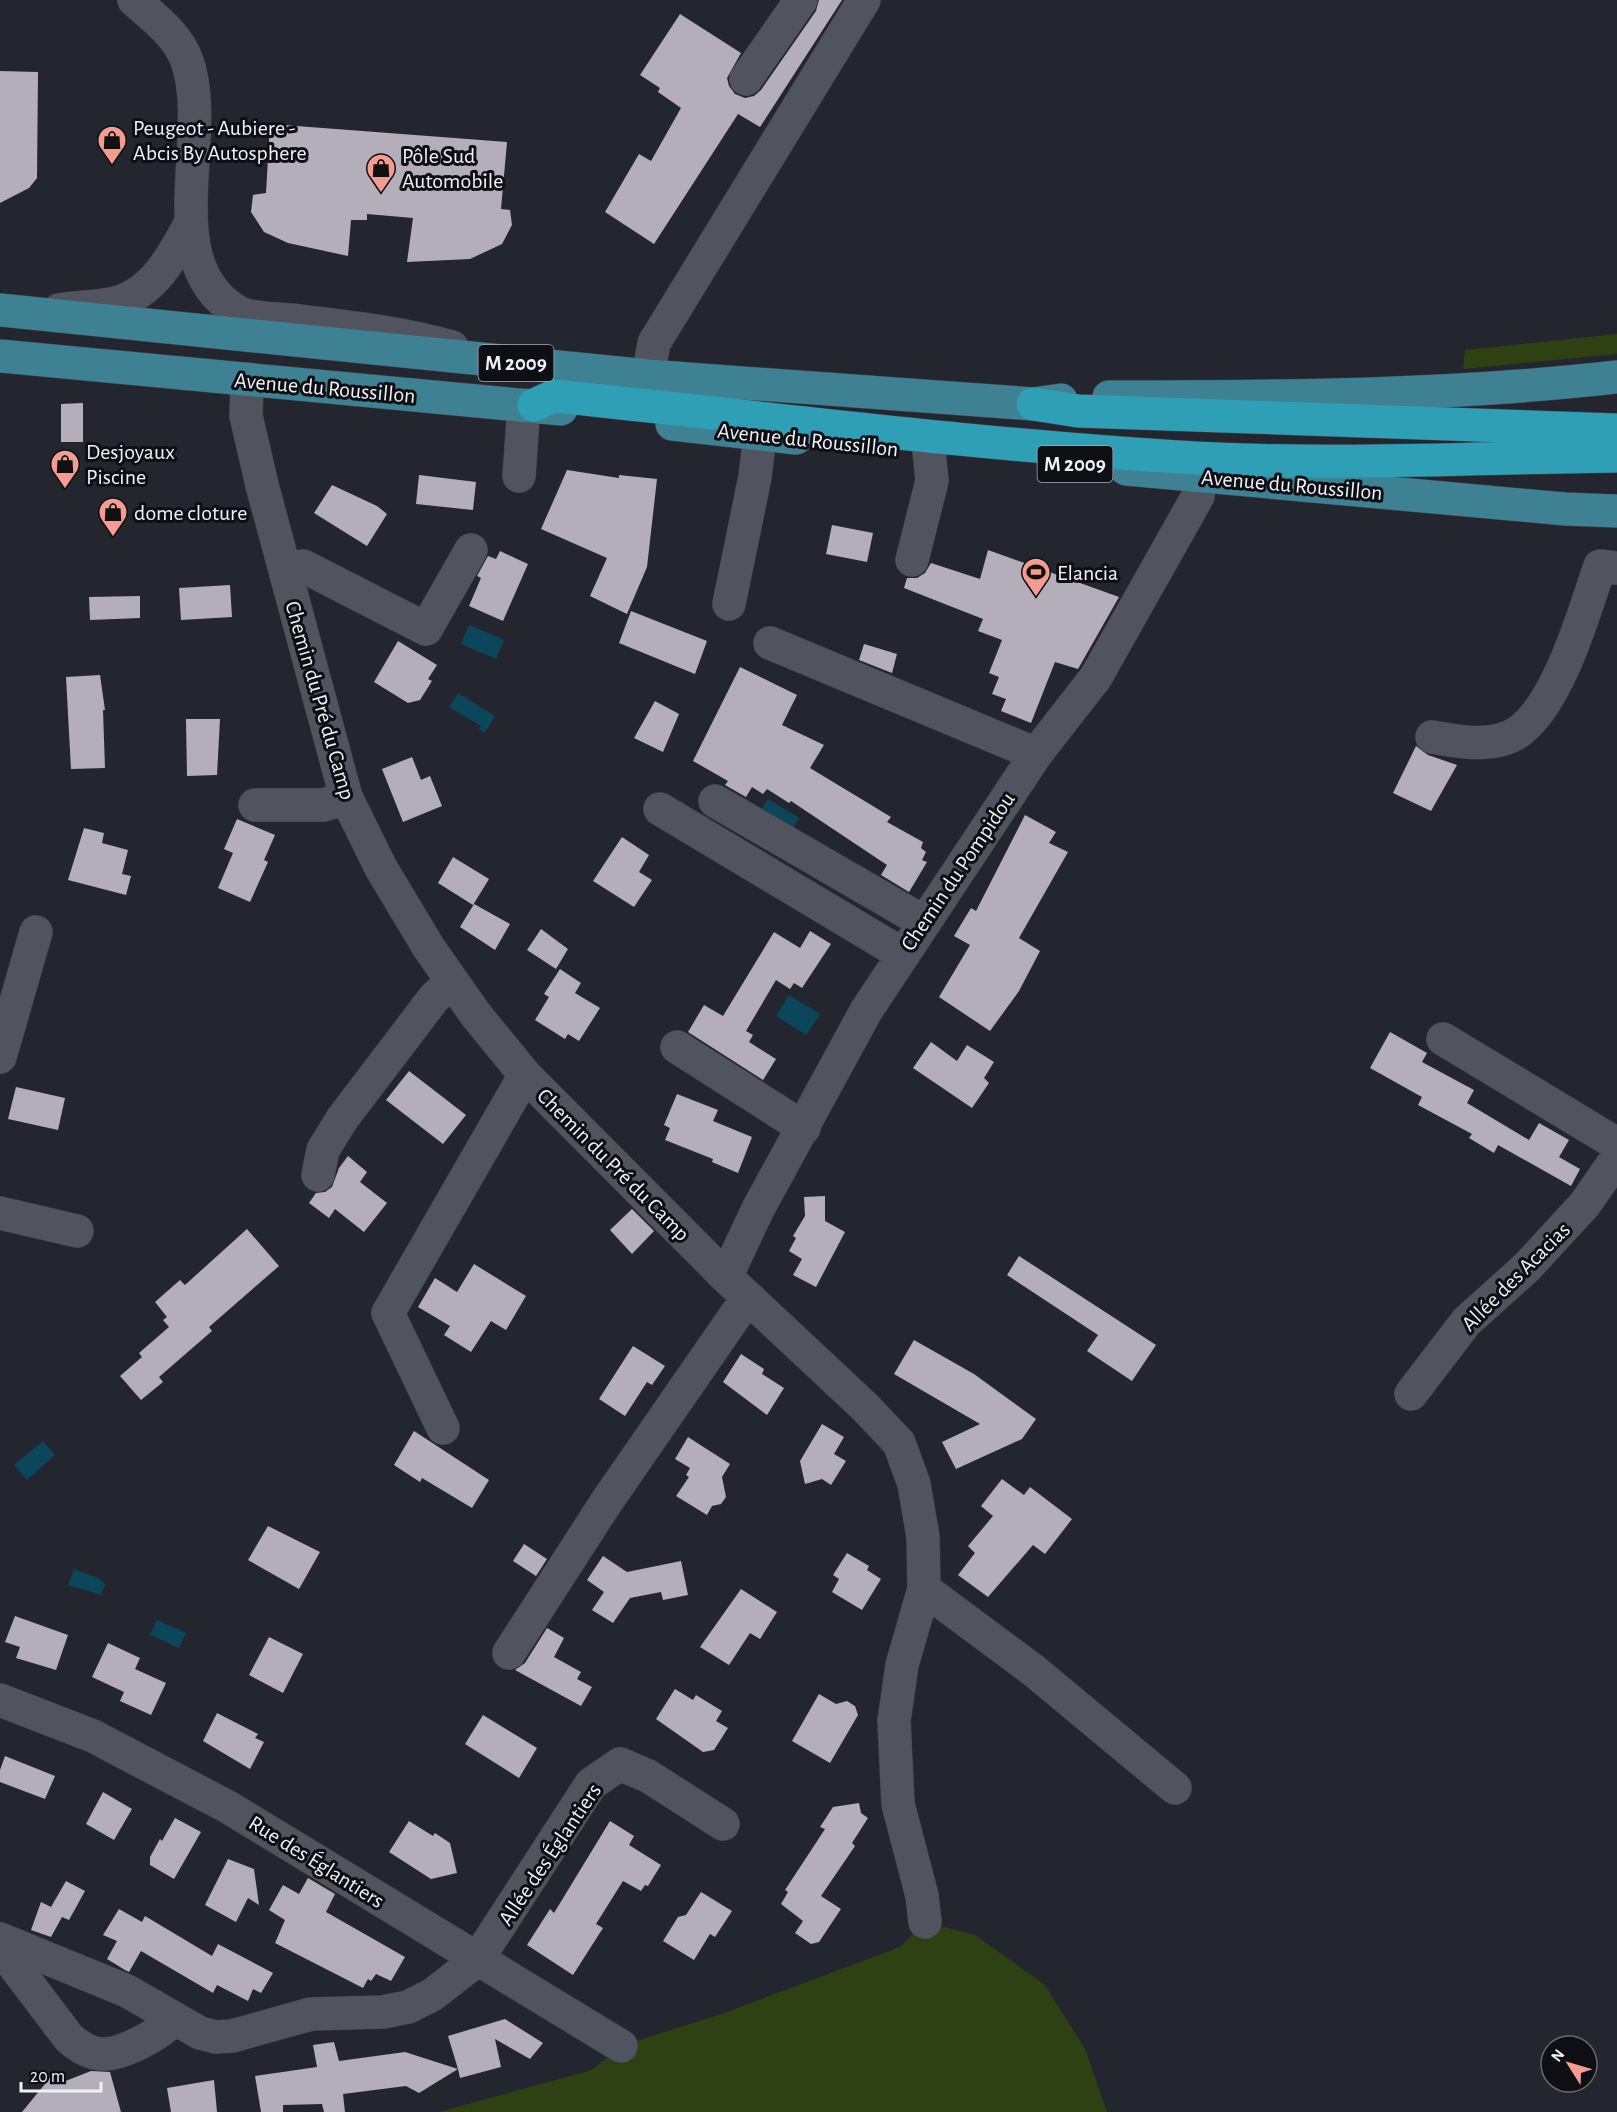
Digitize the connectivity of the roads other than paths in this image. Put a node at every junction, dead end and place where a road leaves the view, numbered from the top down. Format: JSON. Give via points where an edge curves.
{"nodes":[{"id":1,"x":134,"y":0,"type":"edge"},
{"id":2,"x":801,"y":0,"type":"edge"},
{"id":3,"x":864,"y":0,"type":"edge"},
{"id":4,"x":746,"y":79,"type":"dead end"},
{"id":5,"x":190,"y":224,"type":"junction"},
{"id":6,"x":0,"y":310,"type":"edge"},
{"id":7,"x":33,"y":313,"type":"junction"},
{"id":8,"x":0,"y":356,"type":"edge"},
{"id":9,"x":513,"y":363,"type":"junction"},
{"id":10,"x":648,"y":376,"type":"junction"},
{"id":11,"x":1617,"y":377,"type":"edge"},
{"id":12,"x":247,"y":379,"type":"junction"},
{"id":13,"x":1033,"y":404,"type":"junction"},
{"id":14,"x":529,"y":405,"type":"junction"},
{"id":15,"x":1617,"y":430,"type":"edge"},
{"id":16,"x":760,"y":435,"type":"junction"},
{"id":17,"x":929,"y":451,"type":"junction"},
{"id":18,"x":1617,"y":456,"type":"edge"},
{"id":19,"x":519,"y":476,"type":"dead end"},
{"id":20,"x":1200,"y":476,"type":"junction"},
{"id":21,"x":1617,"y":511,"type":"edge"},
{"id":22,"x":471,"y":550,"type":"dead end"},
{"id":23,"x":912,"y":560,"type":"dead end"},
{"id":24,"x":1608,"y":567,"type":"edge"},
{"id":25,"x":285,"y":570,"type":"junction"},
{"id":26,"x":729,"y":604,"type":"dead end"},
{"id":27,"x":770,"y":643,"type":"dead end"},
{"id":28,"x":1432,"y":737,"type":"dead end"},
{"id":29,"x":1035,"y":754,"type":"junction"},
{"id":30,"x":346,"y":797,"type":"junction"},
{"id":31,"x":715,"y":801,"type":"dead end"},
{"id":32,"x":255,"y":805,"type":"dead end"},
{"id":33,"x":660,"y":809,"type":"dead end"},
{"id":34,"x":924,"y":922,"type":"junction"},
{"id":35,"x":36,"y":932,"type":"dead end"},
{"id":36,"x":902,"y":954,"type":"junction"},
{"id":37,"x":451,"y":982,"type":"junction"},
{"id":38,"x":1443,"y":1039,"type":"dead end"},
{"id":39,"x":677,"y":1047,"type":"dead end"},
{"id":40,"x":0,"y":1057,"type":"edge"},
{"id":41,"x":525,"y":1075,"type":"junction"},
{"id":42,"x":804,"y":1128,"type":"junction"},
{"id":43,"x":1617,"y":1144,"type":"edge"},
{"id":44,"x":1617,"y":1158,"type":"edge"},
{"id":45,"x":318,"y":1175,"type":"dead end"},
{"id":46,"x":0,"y":1213,"type":"edge"},
{"id":47,"x":77,"y":1231,"type":"dead end"},
{"id":48,"x":726,"y":1277,"type":"junction"},
{"id":49,"x":750,"y":1299,"type":"junction"},
{"id":50,"x":1411,"y":1394,"type":"dead end"},
{"id":51,"x":443,"y":1428,"type":"dead end"},
{"id":52,"x":924,"y":1589,"type":"junction"},
{"id":53,"x":509,"y":1653,"type":"dead end"},
{"id":54,"x":0,"y":1700,"type":"edge"},
{"id":55,"x":1175,"y":1788,"type":"dead end"},
{"id":56,"x":723,"y":1824,"type":"dead end"},
{"id":57,"x":925,"y":1922,"type":"dead end"},
{"id":58,"x":0,"y":1939,"type":"edge"},
{"id":59,"x":0,"y":1947,"type":"edge"},
{"id":60,"x":477,"y":1960,"type":"junction"},
{"id":61,"x":174,"y":2018,"type":"junction"},
{"id":62,"x":621,"y":2046,"type":"dead end"}],
"edges":[{"from":1,"to":5,"type":"street","via":[[176,39],[187,62],[196,113]]},
{"from":2,"to":4,"type":"street"},
{"from":3,"to":10,"type":"street","via":[[654,342]]},
{"from":5,"to":7,"type":"street","via":[[172,258],[149,285],[117,303]]},
{"from":5,"to":9,"type":"street","via":[[200,266],[214,295],[240,313],[402,333]]},
{"from":6,"to":7,"type":"main road","name":"Avenue du Roussillon","number":"M 2009"},
{"from":7,"to":9,"type":"main road","name":"Avenue du Roussillon","number":"M 2009"},
{"from":8,"to":12,"type":"main road","name":"Avenue du Roussillon","number":"M 2009"},
{"from":9,"to":10,"type":"main road","name":"Avenue du Roussillon","number":"M 2009"},
{"from":10,"to":13,"type":"main road","name":"Avenue du Roussillon","number":"M 2009"},
{"from":11,"to":13,"type":"main road","name":"Avenue du Roussillon","number":"M 2009","via":[[1551,385],[1288,397],[1078,398]]},
{"from":12,"to":14,"type":"main road","name":"Avenue du Roussillon","number":"M 2009"},
{"from":12,"to":25,"type":"street","name":"Chemin du Pré du Camp","via":[[246,416]]},
{"from":13,"to":15,"type":"highway","via":[[1078,411]]},
{"from":14,"to":16,"type":"main road","name":"Avenue du Roussillon","number":"M 2009"},
{"from":14,"to":18,"type":"highway","via":[[554,396],[973,441],[1180,457],[1403,462]]},
{"from":14,"to":19,"type":"street"},
{"from":16,"to":17,"type":"main road","name":"Avenue du Roussillon","number":"M 2009"},
{"from":16,"to":26,"type":"street"},
{"from":17,"to":20,"type":"main road","name":"Avenue du Roussillon","number":"M 2009"},
{"from":17,"to":23,"type":"street","via":[[932,481]]},
{"from":20,"to":21,"type":"main road","name":"Avenue du Roussillon","number":"M 2009"},
{"from":20,"to":29,"type":"street","name":"Chemin du Pompidou","via":[[1198,496],[1096,677]]},
{"from":22,"to":25,"type":"street","via":[[426,629],[303,566]]},
{"from":24,"to":28,"type":"street","via":[[1540,709],[1520,730],[1492,741],[1465,743]]},
{"from":25,"to":30,"type":"street","name":"Chemin du Pré du Camp"},
{"from":27,"to":29,"type":"street"},
{"from":29,"to":34,"type":"street","name":"Chemin du Pompidou"},
{"from":30,"to":32,"type":"street","via":[[324,806]]},
{"from":30,"to":37,"type":"street","name":"Chemin du Pré du Camp","via":[[381,868]]},
{"from":31,"to":34,"type":"street"},
{"from":33,"to":36,"type":"street"},
{"from":34,"to":36,"type":"street","name":"Chemin du Pompidou"},
{"from":35,"to":40,"type":"street"},
{"from":36,"to":42,"type":"street","name":"Chemin du Pompidou","via":[[866,1011]]},
{"from":37,"to":41,"type":"street","name":"Chemin du Pré du Camp"},
{"from":37,"to":45,"type":"street","via":[[434,998],[342,1119],[322,1150]]},
{"from":38,"to":43,"type":"street"},
{"from":39,"to":42,"type":"street"},
{"from":41,"to":48,"type":"street","name":"Chemin du Pré du Camp"},
{"from":41,"to":51,"type":"street","via":[[388,1313]]},
{"from":42,"to":48,"type":"street","name":"Chemin du Pompidou","via":[[758,1209]]},
{"from":44,"to":50,"type":"street","name":"Allée des Acacias","via":[[1585,1204],[1527,1267],[1466,1322]]},
{"from":46,"to":47,"type":"street"},
{"from":48,"to":49,"type":"street","name":"Chemin du Pré du Camp"},
{"from":49,"to":52,"type":"street","name":"Chemin du Pré du Camp","via":[[898,1443],[914,1484],[923,1537]]},
{"from":49,"to":53,"type":"street","via":[[605,1504]]},
{"from":52,"to":55,"type":"street","via":[[1033,1670]]},
{"from":52,"to":57,"type":"street","name":"Chemin du Pré du Camp","via":[[902,1665],[894,1721],[898,1804]]},
{"from":54,"to":60,"type":"street","name":"Rue des Églantiers","via":[[93,1736],[228,1807]]},
{"from":56,"to":60,"type":"street","name":"Allée des Églantiers","via":[[648,1776],[620,1764],[591,1784]]},
{"from":58,"to":61,"type":"street","via":[[127,1991]]},
{"from":59,"to":61,"type":"street","via":[[69,2038],[82,2049],[103,2054],[117,2050],[159,2034]]},
{"from":60,"to":61,"type":"street","via":[[432,1995],[408,2007],[383,2012],[311,2014],[216,2037]]},
{"from":60,"to":62,"type":"street","name":"Rue des Églantiers"}]}
